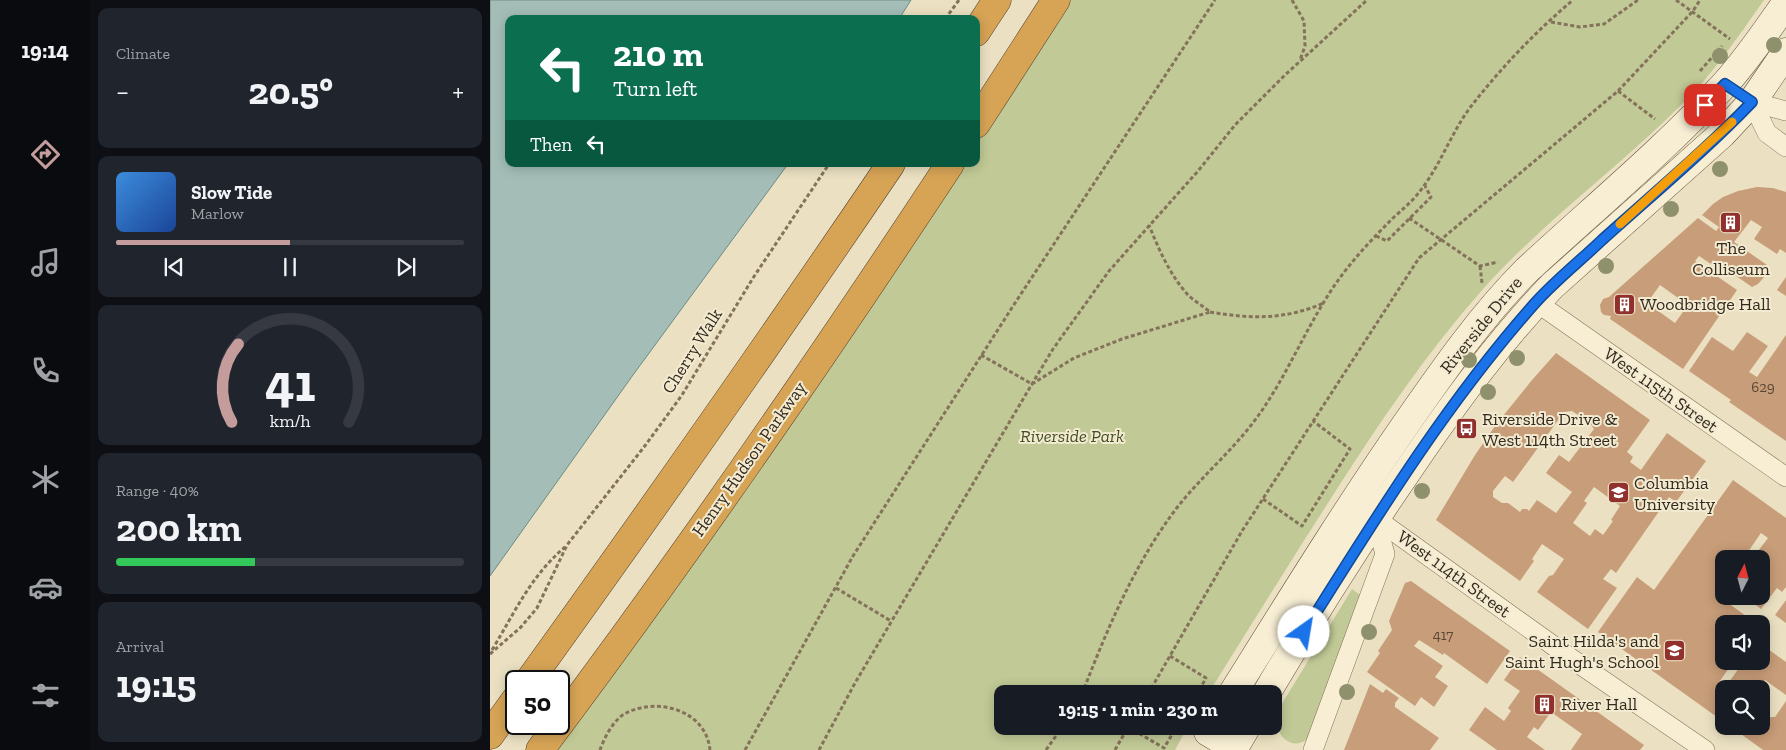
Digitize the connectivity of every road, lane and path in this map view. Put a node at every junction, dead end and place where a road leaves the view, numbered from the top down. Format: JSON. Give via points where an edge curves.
{"nodes":[{"id":1,"x":959,"y":0,"type":"edge"},
{"id":2,"x":997,"y":0,"type":"edge"},
{"id":3,"x":1056,"y":0,"type":"edge"},
{"id":4,"x":1215,"y":0,"type":"edge"},
{"id":5,"x":1292,"y":0,"type":"edge"},
{"id":6,"x":1366,"y":0,"type":"edge"},
{"id":7,"x":1573,"y":0,"type":"edge"},
{"id":8,"x":1638,"y":0,"type":"edge"},
{"id":9,"x":1676,"y":0,"type":"edge"},
{"id":10,"x":1700,"y":0,"type":"edge"},
{"id":11,"x":1786,"y":3,"type":"edge"},
{"id":12,"x":1693,"y":11,"type":"junction"},
{"id":13,"x":948,"y":15,"type":"edge"},
{"id":14,"x":1550,"y":21,"type":"junction"},
{"id":15,"x":980,"y":26,"type":"edge"},
{"id":16,"x":1786,"y":52,"type":"edge"},
{"id":17,"x":1299,"y":62,"type":"junction"},
{"id":18,"x":1699,"y":73,"type":"dead end"},
{"id":19,"x":1725,"y":84,"type":"junction"},
{"id":20,"x":1618,"y":91,"type":"junction"},
{"id":21,"x":1752,"y":102,"type":"junction"},
{"id":22,"x":1786,"y":110,"type":"edge"},
{"id":23,"x":1661,"y":113,"type":"dead end"},
{"id":24,"x":980,"y":118,"type":"edge"},
{"id":25,"x":1786,"y":147,"type":"edge"},
{"id":26,"x":827,"y":167,"type":"edge"},
{"id":27,"x":889,"y":167,"type":"edge"},
{"id":28,"x":948,"y":167,"type":"edge"},
{"id":29,"x":1424,"y":186,"type":"junction"},
{"id":30,"x":1409,"y":218,"type":"junction"},
{"id":31,"x":1149,"y":226,"type":"junction"},
{"id":32,"x":1376,"y":236,"type":"junction"},
{"id":33,"x":1441,"y":240,"type":"junction"},
{"id":34,"x":1480,"y":266,"type":"junction"},
{"id":35,"x":1507,"y":273,"type":"junction"},
{"id":36,"x":1482,"y":290,"type":"dead end"},
{"id":37,"x":1536,"y":302,"type":"junction"},
{"id":38,"x":1324,"y":303,"type":"junction"},
{"id":39,"x":1210,"y":312,"type":"junction"},
{"id":40,"x":982,"y":355,"type":"junction"},
{"id":41,"x":1032,"y":384,"type":"junction"},
{"id":42,"x":1314,"y":421,"type":"junction"},
{"id":43,"x":1786,"y":477,"type":"edge"},
{"id":44,"x":1263,"y":499,"type":"junction"},
{"id":45,"x":1352,"y":505,"type":"junction"},
{"id":46,"x":1375,"y":518,"type":"junction"},
{"id":47,"x":567,"y":545,"type":"junction"},
{"id":48,"x":836,"y":588,"type":"junction"},
{"id":49,"x":891,"y":621,"type":"junction"},
{"id":50,"x":490,"y":653,"type":"edge"},
{"id":51,"x":1170,"y":656,"type":"junction"},
{"id":52,"x":537,"y":670,"type":"edge"},
{"id":53,"x":1086,"y":685,"type":"edge"},
{"id":54,"x":1153,"y":685,"type":"edge"},
{"id":55,"x":1202,"y":685,"type":"edge"},
{"id":56,"x":1238,"y":685,"type":"edge"},
{"id":57,"x":1272,"y":685,"type":"edge"},
{"id":58,"x":505,"y":714,"type":"edge"},
{"id":59,"x":490,"y":735,"type":"edge"},
{"id":60,"x":1057,"y":735,"type":"edge"},
{"id":61,"x":1124,"y":735,"type":"edge"},
{"id":62,"x":1142,"y":735,"type":"edge"},
{"id":63,"x":1172,"y":735,"type":"edge"},
{"id":64,"x":1205,"y":736,"type":"edge"},
{"id":65,"x":1238,"y":744,"type":"edge"},
{"id":66,"x":540,"y":750,"type":"edge"},
{"id":67,"x":600,"y":750,"type":"edge"},
{"id":68,"x":710,"y":750,"type":"edge"},
{"id":69,"x":745,"y":750,"type":"edge"},
{"id":70,"x":819,"y":750,"type":"edge"},
{"id":71,"x":1046,"y":750,"type":"edge"},
{"id":72,"x":1115,"y":750,"type":"edge"},
{"id":73,"x":1313,"y":750,"type":"edge"},
{"id":74,"x":1705,"y":750,"type":"edge"}],
"edges":[{"from":1,"to":13,"type":"path"},
{"from":2,"to":15,"type":"highway"},
{"from":3,"to":24,"type":"highway"},
{"from":4,"to":40,"type":"path"},
{"from":5,"to":17,"type":"path","via":[[1304,21],[1305,46]]},
{"from":6,"to":17,"type":"path"},
{"from":7,"to":14,"type":"path"},
{"from":8,"to":14,"type":"path","via":[[1604,24],[1580,27]]},
{"from":9,"to":12,"type":"path"},
{"from":10,"to":12,"type":"path"},
{"from":11,"to":19,"type":"main road","name":"Riverside Drive"},
{"from":12,"to":18,"type":"path","via":[[1729,38]]},
{"from":12,"to":20,"type":"path"},
{"from":14,"to":29,"type":"path","via":[[1468,110]]},
{"from":16,"to":21,"type":"main road","name":"Riverside Drive"},
{"from":17,"to":31,"type":"path","via":[[1235,125]]},
{"from":19,"to":21,"type":"main road"},
{"from":19,"to":35,"type":"main road","name":"Riverside Drive","via":[[1672,139]]},
{"from":20,"to":23,"type":"path","via":[[1654,120]]},
{"from":20,"to":33,"type":"path"},
{"from":21,"to":22,"type":"street"},
{"from":21,"to":25,"type":"street","via":[[1767,134]]},
{"from":21,"to":37,"type":"main road","name":"Riverside Drive","via":[[1722,134]]},
{"from":26,"to":47,"type":"path","name":"Cherry Walk","via":[[753,278],[682,395]]},
{"from":27,"to":52,"type":"highway","via":[[665,492]]},
{"from":28,"to":66,"type":"highway","name":"Henry Hudson Parkway","via":[[717,506]]},
{"from":29,"to":30,"type":"path","via":[[1431,197]]},
{"from":29,"to":32,"type":"path"},
{"from":30,"to":32,"type":"path","via":[[1388,241]]},
{"from":30,"to":33,"type":"path"},
{"from":31,"to":39,"type":"path","via":[[1174,277],[1189,296]]},
{"from":31,"to":41,"type":"path","via":[[1109,271]]},
{"from":32,"to":38,"type":"path"},
{"from":33,"to":34,"type":"path"},
{"from":33,"to":42,"type":"path","via":[[1419,258]]},
{"from":34,"to":35,"type":"path"},
{"from":34,"to":36,"type":"path"},
{"from":35,"to":37,"type":"main road"},
{"from":35,"to":45,"type":"main road","name":"Riverside Drive","via":[[1464,343]]},
{"from":37,"to":43,"type":"street","name":"West 115th Street"},
{"from":37,"to":46,"type":"main road","name":"Riverside Drive","via":[[1449,411]]},
{"from":38,"to":39,"type":"path","via":[[1304,312],[1266,317]]},
{"from":38,"to":53,"type":"path","via":[[1257,417],[1173,513],[1151,545]]},
{"from":39,"to":41,"type":"path","via":[[1130,336],[1074,358]]},
{"from":40,"to":41,"type":"path"},
{"from":40,"to":48,"type":"path","via":[[853,556]]},
{"from":41,"to":49,"type":"path"},
{"from":42,"to":44,"type":"path"},
{"from":42,"to":44,"type":"path","via":[[1350,449],[1302,526]]},
{"from":44,"to":51,"type":"path"},
{"from":45,"to":46,"type":"main road"},
{"from":45,"to":56,"type":"main road","name":"Riverside Drive"},
{"from":46,"to":57,"type":"main road","name":"Riverside Drive"},
{"from":46,"to":73,"type":"street","via":[[1385,554]]},
{"from":46,"to":74,"type":"street","name":"West 114th Street"},
{"from":47,"to":50,"type":"path","name":"Cherry Walk","via":[[538,573]]},
{"from":47,"to":50,"type":"path","name":"Cherry Walk","via":[[537,608],[521,627]]},
{"from":48,"to":49,"type":"path"},
{"from":48,"to":69,"type":"path"},
{"from":49,"to":70,"type":"path"},
{"from":51,"to":54,"type":"path"},
{"from":51,"to":55,"type":"path","via":[[1206,678]]},
{"from":58,"to":59,"type":"highway"},
{"from":60,"to":71,"type":"path"},
{"from":61,"to":72,"type":"path"},
{"from":62,"to":63,"type":"path","via":[[1164,748]]},
{"from":64,"to":65,"type":"main road"},
{"from":67,"to":68,"type":"path","via":[[606,734],[624,714],[648,706],[671,707],[689,715],[702,728],[710,742]]}]}
